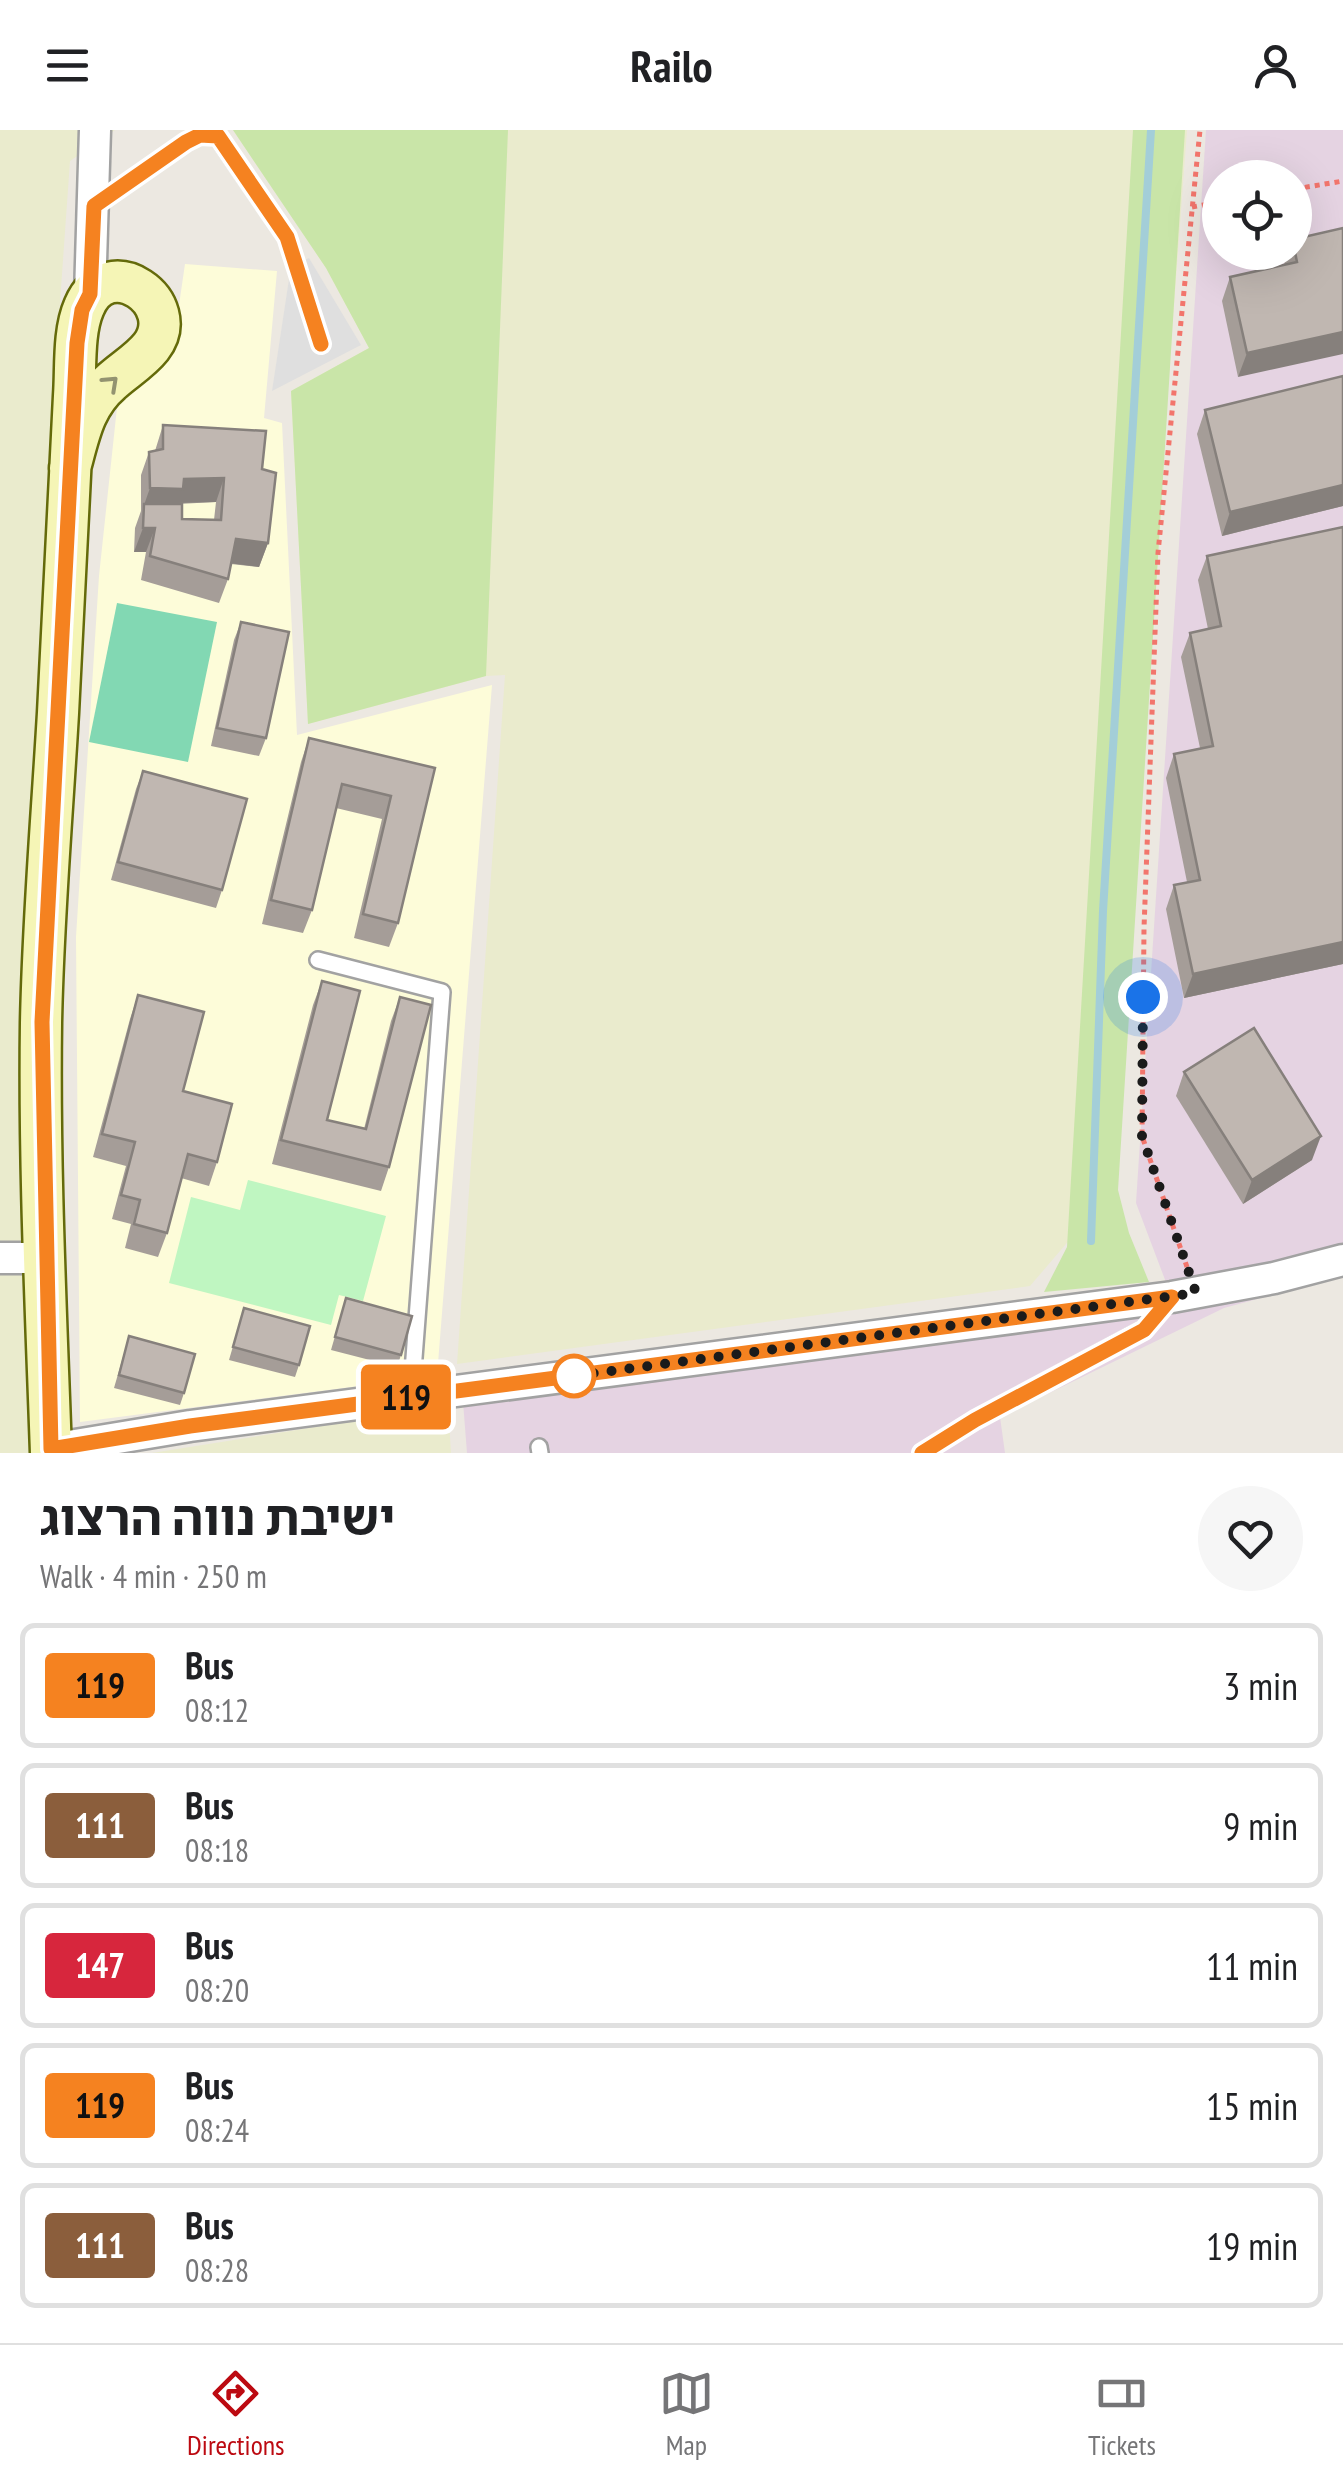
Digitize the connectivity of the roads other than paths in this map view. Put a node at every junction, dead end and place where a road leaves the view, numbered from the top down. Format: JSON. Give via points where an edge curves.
{"nodes":[{"id":1,"x":95,"y":130,"type":"edge"},
{"id":2,"x":94,"y":206,"type":"junction"},
{"id":3,"x":90,"y":294,"type":"junction"},
{"id":4,"x":321,"y":344,"type":"dead end"},
{"id":5,"x":70,"y":468,"type":"junction"},
{"id":6,"x":318,"y":960,"type":"dead end"},
{"id":7,"x":0,"y":1258,"type":"edge"},
{"id":8,"x":45,"y":1258,"type":"junction"},
{"id":9,"x":1343,"y":1260,"type":"edge"},
{"id":10,"x":1184,"y":1295,"type":"junction"},
{"id":11,"x":411,"y":1397,"type":"junction"},
{"id":12,"x":51,"y":1451,"type":"edge"},
{"id":13,"x":922,"y":1453,"type":"edge"}],
"edges":[{"from":1,"to":2,"type":"street"},
{"from":2,"to":3,"type":"street"},
{"from":2,"to":4,"type":"lane","via":[[186,142],[218,136],[287,237]]},
{"from":3,"to":5,"type":"street","via":[[77,343]]},
{"from":5,"to":3,"type":"street","one_way":true,"via":[[84,415],[106,386],[144,356],[159,326],[156,309],[134,284],[105,284]]},
{"from":5,"to":8,"type":"street","via":[[42,1006]]},
{"from":6,"to":11,"type":"lane","via":[[442,992]]},
{"from":7,"to":8,"type":"street"},
{"from":8,"to":12,"type":"street"},
{"from":9,"to":10,"type":"street"},
{"from":10,"to":11,"type":"street"},
{"from":10,"to":13,"type":"lane","via":[[1144,1330]]},
{"from":11,"to":12,"type":"street"}]}
